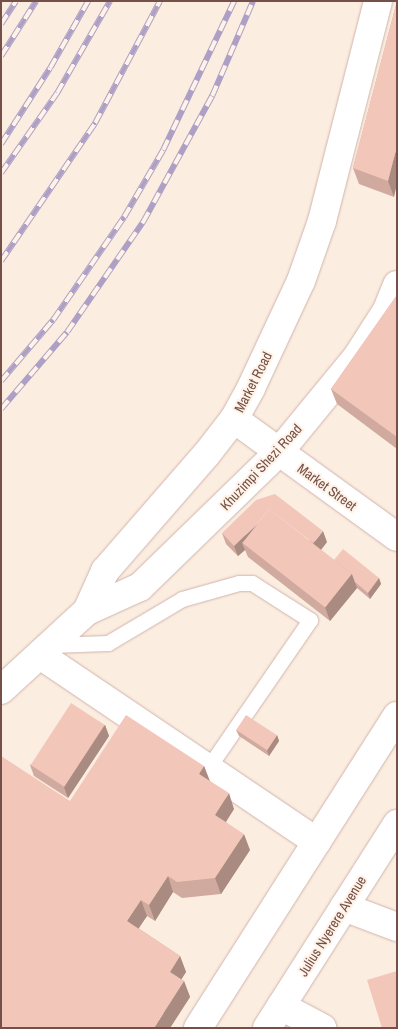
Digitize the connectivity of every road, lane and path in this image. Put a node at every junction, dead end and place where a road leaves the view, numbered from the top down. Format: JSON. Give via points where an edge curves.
{"nodes":[{"id":1,"x":378,"y":1,"type":"edge"},
{"id":2,"x":397,"y":285,"type":"edge"},
{"id":3,"x":234,"y":419,"type":"junction"},
{"id":4,"x":279,"y":452,"type":"junction"},
{"id":5,"x":397,"y":537,"type":"edge"},
{"id":6,"x":87,"y":611,"type":"junction"},
{"id":7,"x":46,"y":650,"type":"junction"},
{"id":8,"x":1,"y":690,"type":"edge"},
{"id":9,"x":397,"y":716,"type":"edge"},
{"id":10,"x":208,"y":768,"type":"junction"},
{"id":11,"x":397,"y":824,"type":"edge"},
{"id":12,"x":317,"y":842,"type":"junction"},
{"id":13,"x":344,"y":907,"type":"junction"},
{"id":14,"x":397,"y":926,"type":"edge"},
{"id":15,"x":274,"y":1017,"type":"edge"},
{"id":16,"x":198,"y":1028,"type":"edge"},
{"id":17,"x":322,"y":1028,"type":"edge"}],
"edges":[{"from":1,"to":3,"type":"main road","name":"Market Road","via":[[322,221],[304,272]]},
{"from":2,"to":4,"type":"main road","name":"Khuzimpi Shezi Road","via":[[387,310],[357,357]]},
{"from":3,"to":4,"type":"main road","name":"Market Street"},
{"from":3,"to":6,"type":"main road","name":"Market Road","via":[[105,571]]},
{"from":4,"to":5,"type":"main road","name":"Market Street"},
{"from":4,"to":6,"type":"main road","name":"Khuzimpi Shezi Road","via":[[140,587]]},
{"from":6,"to":7,"type":"main road","name":"Market Road"},
{"from":7,"to":8,"type":"main road","name":"Market Road"},
{"from":7,"to":10,"type":"main road"},
{"from":7,"to":10,"type":"lane","via":[[108,642],[182,599],[239,583],[252,583],[310,620]]},
{"from":9,"to":12,"type":"main road"},
{"from":10,"to":12,"type":"main road"},
{"from":11,"to":13,"type":"main road","name":"Julius Nyerere Avenue"},
{"from":12,"to":16,"type":"main road"},
{"from":13,"to":14,"type":"main road"},
{"from":13,"to":15,"type":"main road","name":"Julius Nyerere Avenue"},
{"from":15,"to":17,"type":"main road"}]}
